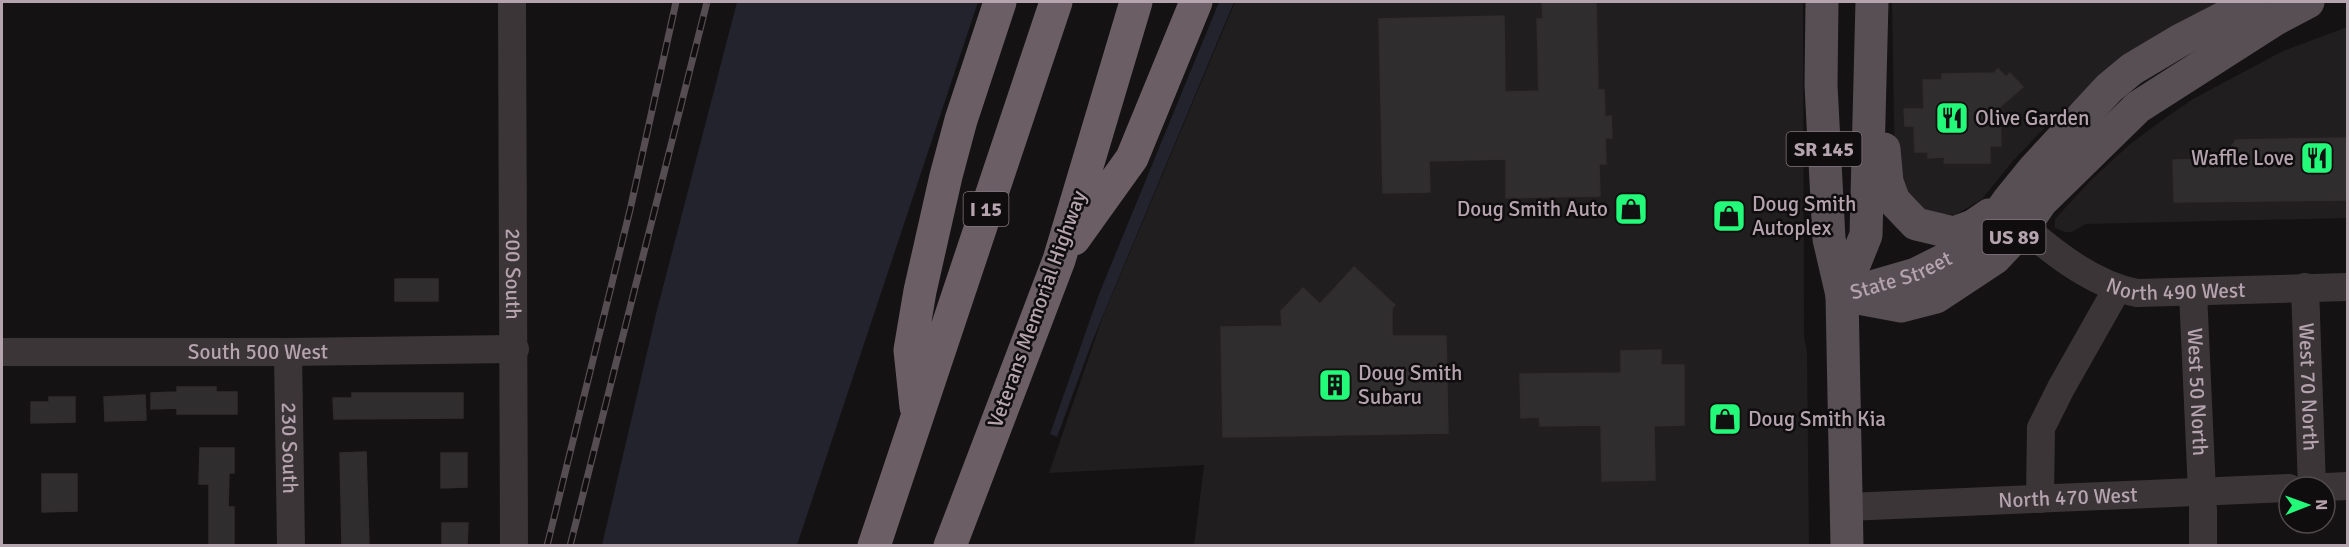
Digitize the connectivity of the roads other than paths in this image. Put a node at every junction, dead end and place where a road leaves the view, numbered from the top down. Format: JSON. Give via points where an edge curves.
{"nodes":[{"id":1,"x":512,"y":2,"type":"edge"},
{"id":2,"x":1000,"y":2,"type":"edge"},
{"id":3,"x":1056,"y":2,"type":"edge"},
{"id":4,"x":1136,"y":2,"type":"edge"},
{"id":5,"x":1196,"y":2,"type":"edge"},
{"id":6,"x":1822,"y":2,"type":"edge"},
{"id":7,"x":1872,"y":2,"type":"edge"},
{"id":8,"x":2254,"y":2,"type":"edge"},
{"id":9,"x":2308,"y":2,"type":"edge"},
{"id":10,"x":1872,"y":52,"type":"junction"},
{"id":11,"x":2016,"y":214,"type":"junction"},
{"id":12,"x":1059,"y":260,"type":"junction"},
{"id":13,"x":2305,"y":287,"type":"junction"},
{"id":14,"x":2348,"y":287,"type":"edge"},
{"id":15,"x":2117,"y":289,"type":"junction"},
{"id":16,"x":2193,"y":292,"type":"junction"},
{"id":17,"x":1842,"y":295,"type":"junction"},
{"id":18,"x":515,"y":349,"type":"junction"},
{"id":19,"x":2,"y":351,"type":"edge"},
{"id":20,"x":288,"y":352,"type":"junction"},
{"id":21,"x":918,"y":417,"type":"junction"},
{"id":22,"x":2312,"y":475,"type":"edge"},
{"id":23,"x":2277,"y":490,"type":"edge"},
{"id":24,"x":2040,"y":499,"type":"junction"},
{"id":25,"x":2202,"y":500,"type":"junction"},
{"id":26,"x":1848,"y":507,"type":"junction"},
{"id":27,"x":291,"y":546,"type":"edge"},
{"id":28,"x":514,"y":546,"type":"edge"},
{"id":29,"x":874,"y":546,"type":"edge"},
{"id":30,"x":950,"y":546,"type":"edge"},
{"id":31,"x":1847,"y":546,"type":"edge"},
{"id":32,"x":2203,"y":546,"type":"edge"}],
"edges":[{"from":1,"to":18,"type":"street","name":"200 South"},
{"from":2,"to":21,"type":"highway","via":[[958,131],[920,291],[910,350]]},
{"from":3,"to":21,"type":"highway","number":"I 15"},
{"from":4,"to":12,"type":"highway","name":"Veterans Memorial Highway"},
{"from":5,"to":12,"type":"highway","via":[[1132,158]]},
{"from":6,"to":17,"type":"main road","number":"SR 145","via":[[1821,85],[1828,239]]},
{"from":7,"to":10,"type":"main road","number":"SR 145"},
{"from":8,"to":11,"type":"main road","number":"US 89","via":[[2179,41],[2109,88],[2072,126]]},
{"from":9,"to":11,"type":"main road","name":"State Street","number":"US 89","via":[[2144,103],[2041,202]]},
{"from":10,"to":11,"type":"main road","name":"State Street","number":"US 89","via":[[1882,86],[1887,182],[1894,201],[1905,214],[1916,224],[1954,233]]},
{"from":10,"to":17,"type":"main road","number":"SR 145","via":[[1866,235]]},
{"from":11,"to":15,"type":"street","name":"North 490 West","via":[[2040,241]]},
{"from":11,"to":17,"type":"main road","name":"State Street","number":"US 89","via":[[1995,258],[1936,297],[1901,306]]},
{"from":12,"to":30,"type":"highway","name":"Veterans Memorial Highway"},
{"from":13,"to":14,"type":"street","name":"North 490 West"},
{"from":13,"to":16,"type":"street","name":"North 490 West"},
{"from":13,"to":22,"type":"street","name":"West 70 North"},
{"from":15,"to":16,"type":"street","name":"North 490 West","via":[[2137,293]]},
{"from":15,"to":24,"type":"street","via":[[2041,428]]},
{"from":16,"to":25,"type":"street","name":"West 50 North"},
{"from":17,"to":26,"type":"main road"},
{"from":18,"to":20,"type":"street","name":"South 500 West"},
{"from":18,"to":28,"type":"street","name":"200 South"},
{"from":19,"to":20,"type":"street","name":"South 500 West"},
{"from":20,"to":27,"type":"street","name":"230 South"},
{"from":21,"to":29,"type":"highway","number":"I 15"},
{"from":23,"to":25,"type":"street","name":"North 470 West"},
{"from":24,"to":25,"type":"street","name":"North 470 West"},
{"from":24,"to":26,"type":"street","name":"North 470 West"},
{"from":25,"to":32,"type":"street","name":"West 50 North"},
{"from":26,"to":31,"type":"main road"}]}
